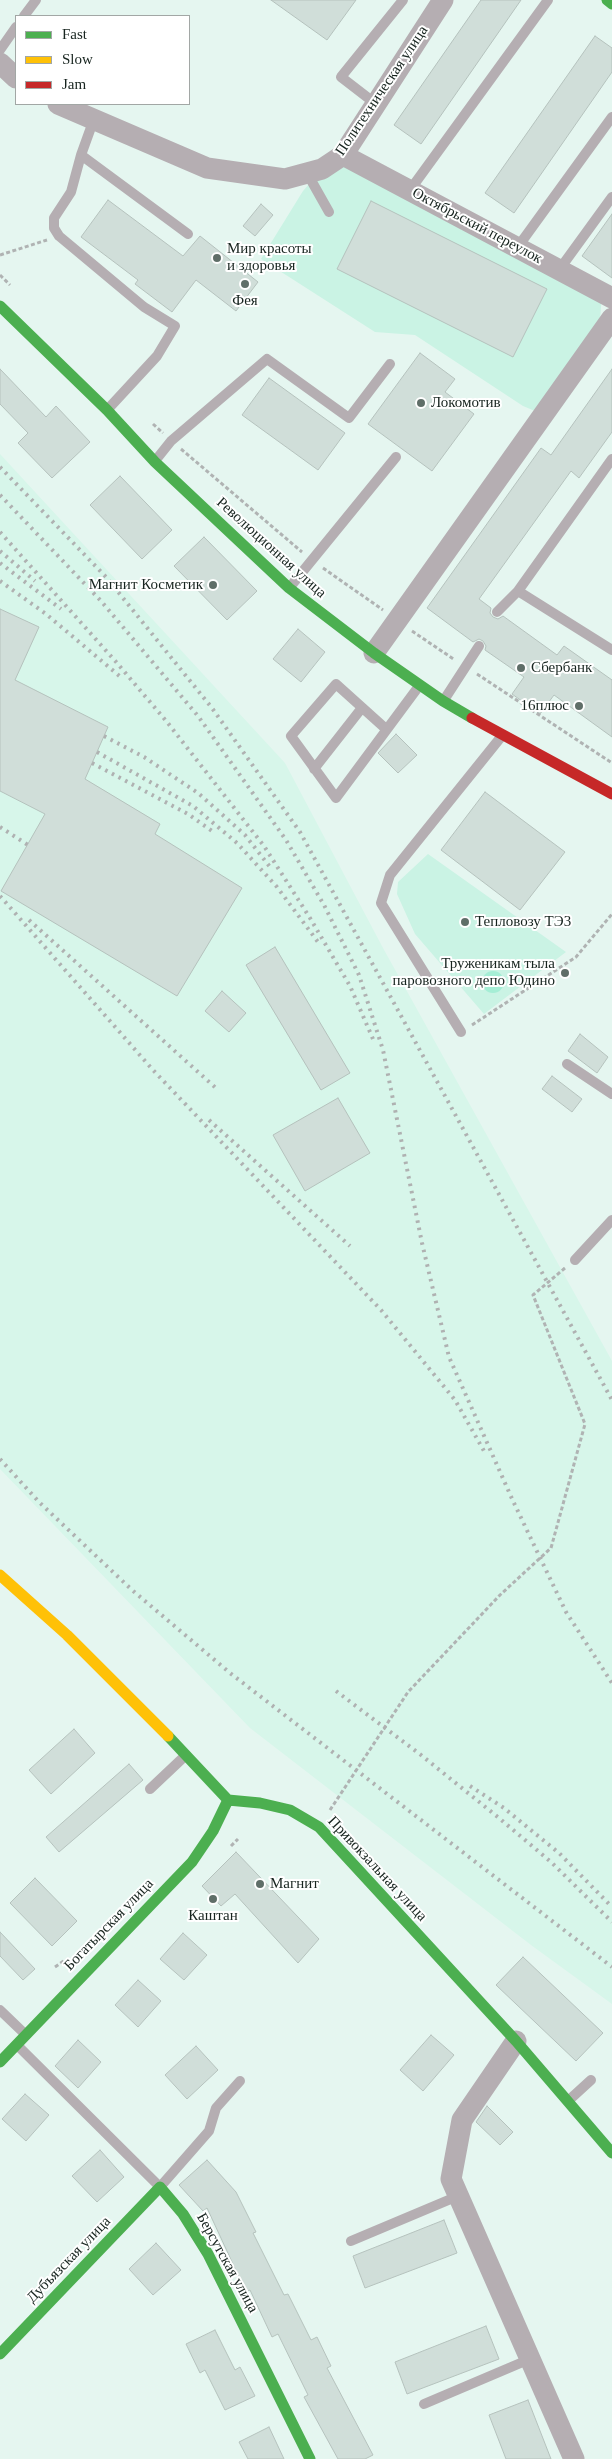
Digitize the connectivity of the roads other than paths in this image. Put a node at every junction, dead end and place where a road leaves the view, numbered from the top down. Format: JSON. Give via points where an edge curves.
{"nodes":[{"id":1,"x":36,"y":0,"type":"edge"},
{"id":2,"x":403,"y":0,"type":"edge"},
{"id":3,"x":443,"y":0,"type":"edge"},
{"id":4,"x":548,"y":0,"type":"edge"},
{"id":5,"x":607,"y":0,"type":"edge"},
{"id":6,"x":612,"y":4,"type":"edge"},
{"id":7,"x":25,"y":15,"type":"edge"},
{"id":8,"x":15,"y":28,"type":"edge"},
{"id":9,"x":0,"y":50,"type":"edge"},
{"id":10,"x":0,"y":63,"type":"edge"},
{"id":11,"x":15,"y":77,"type":"edge"},
{"id":12,"x":376,"y":104,"type":"junction"},
{"id":13,"x":60,"y":105,"type":"edge"},
{"id":14,"x":612,"y":117,"type":"edge"},
{"id":15,"x":94,"y":119,"type":"junction"},
{"id":16,"x":81,"y":155,"type":"junction"},
{"id":17,"x":343,"y":155,"type":"junction"},
{"id":18,"x":307,"y":173,"type":"junction"},
{"id":19,"x":410,"y":190,"type":"junction"},
{"id":20,"x":612,"y":197,"type":"edge"},
{"id":21,"x":329,"y":212,"type":"dead end"},
{"id":22,"x":188,"y":234,"type":"dead end"},
{"id":23,"x":517,"y":248,"type":"junction"},
{"id":24,"x":559,"y":270,"type":"junction"},
{"id":25,"x":612,"y":298,"type":"edge"},
{"id":26,"x":0,"y":306,"type":"edge"},
{"id":27,"x":612,"y":318,"type":"edge"},
{"id":28,"x":390,"y":364,"type":"dead end"},
{"id":29,"x":107,"y":410,"type":"junction"},
{"id":30,"x":396,"y":457,"type":"dead end"},
{"id":31,"x":612,"y":459,"type":"edge"},
{"id":32,"x":154,"y":462,"type":"junction"},
{"id":33,"x":289,"y":588,"type":"junction"},
{"id":34,"x":518,"y":591,"type":"junction"},
{"id":35,"x":497,"y":612,"type":"dead end"},
{"id":36,"x":479,"y":646,"type":"dead end"},
{"id":37,"x":612,"y":650,"type":"edge"},
{"id":38,"x":374,"y":653,"type":"junction"},
{"id":39,"x":419,"y":685,"type":"junction"},
{"id":40,"x":443,"y":701,"type":"junction"},
{"id":41,"x":361,"y":709,"type":"junction"},
{"id":42,"x":386,"y":729,"type":"junction"},
{"id":43,"x":502,"y":736,"type":"junction"},
{"id":44,"x":314,"y":768,"type":"junction"},
{"id":45,"x":612,"y":794,"type":"edge"},
{"id":46,"x":461,"y":1032,"type":"road end"},
{"id":47,"x":567,"y":1064,"type":"dead end"},
{"id":48,"x":612,"y":1094,"type":"edge"},
{"id":49,"x":612,"y":1220,"type":"edge"},
{"id":50,"x":575,"y":1260,"type":"road end"},
{"id":51,"x":0,"y":1575,"type":"edge"},
{"id":52,"x":187,"y":1754,"type":"junction"},
{"id":53,"x":150,"y":1789,"type":"dead end"},
{"id":54,"x":228,"y":1800,"type":"junction"},
{"id":55,"x":0,"y":2010,"type":"edge"},
{"id":56,"x":26,"y":2035,"type":"junction"},
{"id":57,"x":516,"y":2042,"type":"junction"},
{"id":58,"x":17,"y":2045,"type":"junction"},
{"id":59,"x":0,"y":2062,"type":"edge"},
{"id":60,"x":591,"y":2080,"type":"dead end"},
{"id":61,"x":240,"y":2081,"type":"dead end"},
{"id":62,"x":568,"y":2101,"type":"junction"},
{"id":63,"x":612,"y":2153,"type":"edge"},
{"id":64,"x":160,"y":2186,"type":"junction"},
{"id":65,"x":458,"y":2196,"type":"junction"},
{"id":66,"x":351,"y":2241,"type":"dead end"},
{"id":67,"x":0,"y":2354,"type":"edge"},
{"id":68,"x":530,"y":2359,"type":"junction"},
{"id":69,"x":424,"y":2404,"type":"dead end"},
{"id":70,"x":310,"y":2459,"type":"edge"},
{"id":71,"x":574,"y":2459,"type":"edge"}],
"edges":[{"from":1,"to":7,"type":"lane"},
{"from":2,"to":12,"type":"lane","via":[[341,77]]},
{"from":3,"to":12,"type":"street","name":"Политехническая улица"},
{"from":4,"to":19,"type":"lane"},
{"from":5,"to":6,"type":"street"},
{"from":8,"to":9,"type":"lane"},
{"from":10,"to":11,"type":"street"},
{"from":12,"to":17,"type":"street","name":"Политехническая улица"},
{"from":13,"to":15,"type":"street","name":"Политехническая улица"},
{"from":14,"to":23,"type":"lane"},
{"from":15,"to":16,"type":"lane"},
{"from":15,"to":18,"type":"street","name":"Политехническая улица","via":[[206,168],[285,179]]},
{"from":16,"to":22,"type":"lane"},
{"from":16,"to":29,"type":"lane","via":[[71,192],[54,218],[54,228],[59,236],[144,307],[175,326],[157,356]]},
{"from":17,"to":18,"type":"street","name":"Политехническая улица","via":[[322,169]]},
{"from":17,"to":19,"type":"street","name":"Октябрьский переулок"},
{"from":18,"to":21,"type":"lane"},
{"from":19,"to":23,"type":"street","name":"Октябрьский переулок"},
{"from":20,"to":24,"type":"lane"},
{"from":23,"to":24,"type":"street","name":"Октябрьский переулок"},
{"from":24,"to":25,"type":"street","name":"Октябрьский переулок"},
{"from":26,"to":29,"type":"street","name":"Революционная улица"},
{"from":27,"to":38,"type":"street"},
{"from":28,"to":32,"type":"lane","via":[[348,418],[267,359],[171,441]]},
{"from":29,"to":32,"type":"street","name":"Революционная улица"},
{"from":30,"to":33,"type":"lane"},
{"from":31,"to":34,"type":"lane"},
{"from":32,"to":33,"type":"street","name":"Революционная улица"},
{"from":33,"to":38,"type":"street","name":"Революционная улица"},
{"from":34,"to":35,"type":"lane"},
{"from":34,"to":37,"type":"lane"},
{"from":36,"to":40,"type":"lane"},
{"from":38,"to":39,"type":"street","name":"Революционная улица"},
{"from":39,"to":40,"type":"street","name":"Революционная улица"},
{"from":39,"to":42,"type":"lane"},
{"from":40,"to":43,"type":"street","name":"Революционная улица"},
{"from":41,"to":42,"type":"lane"},
{"from":41,"to":44,"type":"lane"},
{"from":41,"to":44,"type":"lane","via":[[336,684],[291,736]]},
{"from":42,"to":44,"type":"lane","via":[[336,798]]},
{"from":43,"to":45,"type":"street","name":"Революционная улица"},
{"from":43,"to":46,"type":"lane","via":[[390,875],[381,903]]},
{"from":47,"to":48,"type":"lane"},
{"from":49,"to":50,"type":"lane"},
{"from":51,"to":52,"type":"street","via":[[67,1635]]},
{"from":52,"to":53,"type":"lane"},
{"from":52,"to":54,"type":"street"},
{"from":54,"to":56,"type":"street","name":"Богатырская улица","via":[[213,1831],[192,1862]]},
{"from":54,"to":57,"type":"street","name":"Привокзальная улица","via":[[290,1810],[319,1827]]},
{"from":55,"to":56,"type":"lane"},
{"from":56,"to":58,"type":"street","name":"Богатырская улица"},
{"from":57,"to":62,"type":"street","name":"Привокзальная улица"},
{"from":57,"to":65,"type":"street","via":[[462,2120],[451,2179]]},
{"from":58,"to":59,"type":"street","name":"Богатырская улица"},
{"from":58,"to":64,"type":"lane","name":"Берсутская улица"},
{"from":60,"to":62,"type":"lane"},
{"from":61,"to":64,"type":"lane","via":[[216,2108],[209,2131]]},
{"from":62,"to":63,"type":"street","name":"Привокзальная улица"},
{"from":64,"to":67,"type":"street","name":"Дубъязская улица"},
{"from":64,"to":70,"type":"street","name":"Берсутская улица","via":[[183,2214],[208,2254]]},
{"from":65,"to":66,"type":"lane"},
{"from":65,"to":68,"type":"street"},
{"from":68,"to":69,"type":"lane"},
{"from":68,"to":71,"type":"street"}]}
